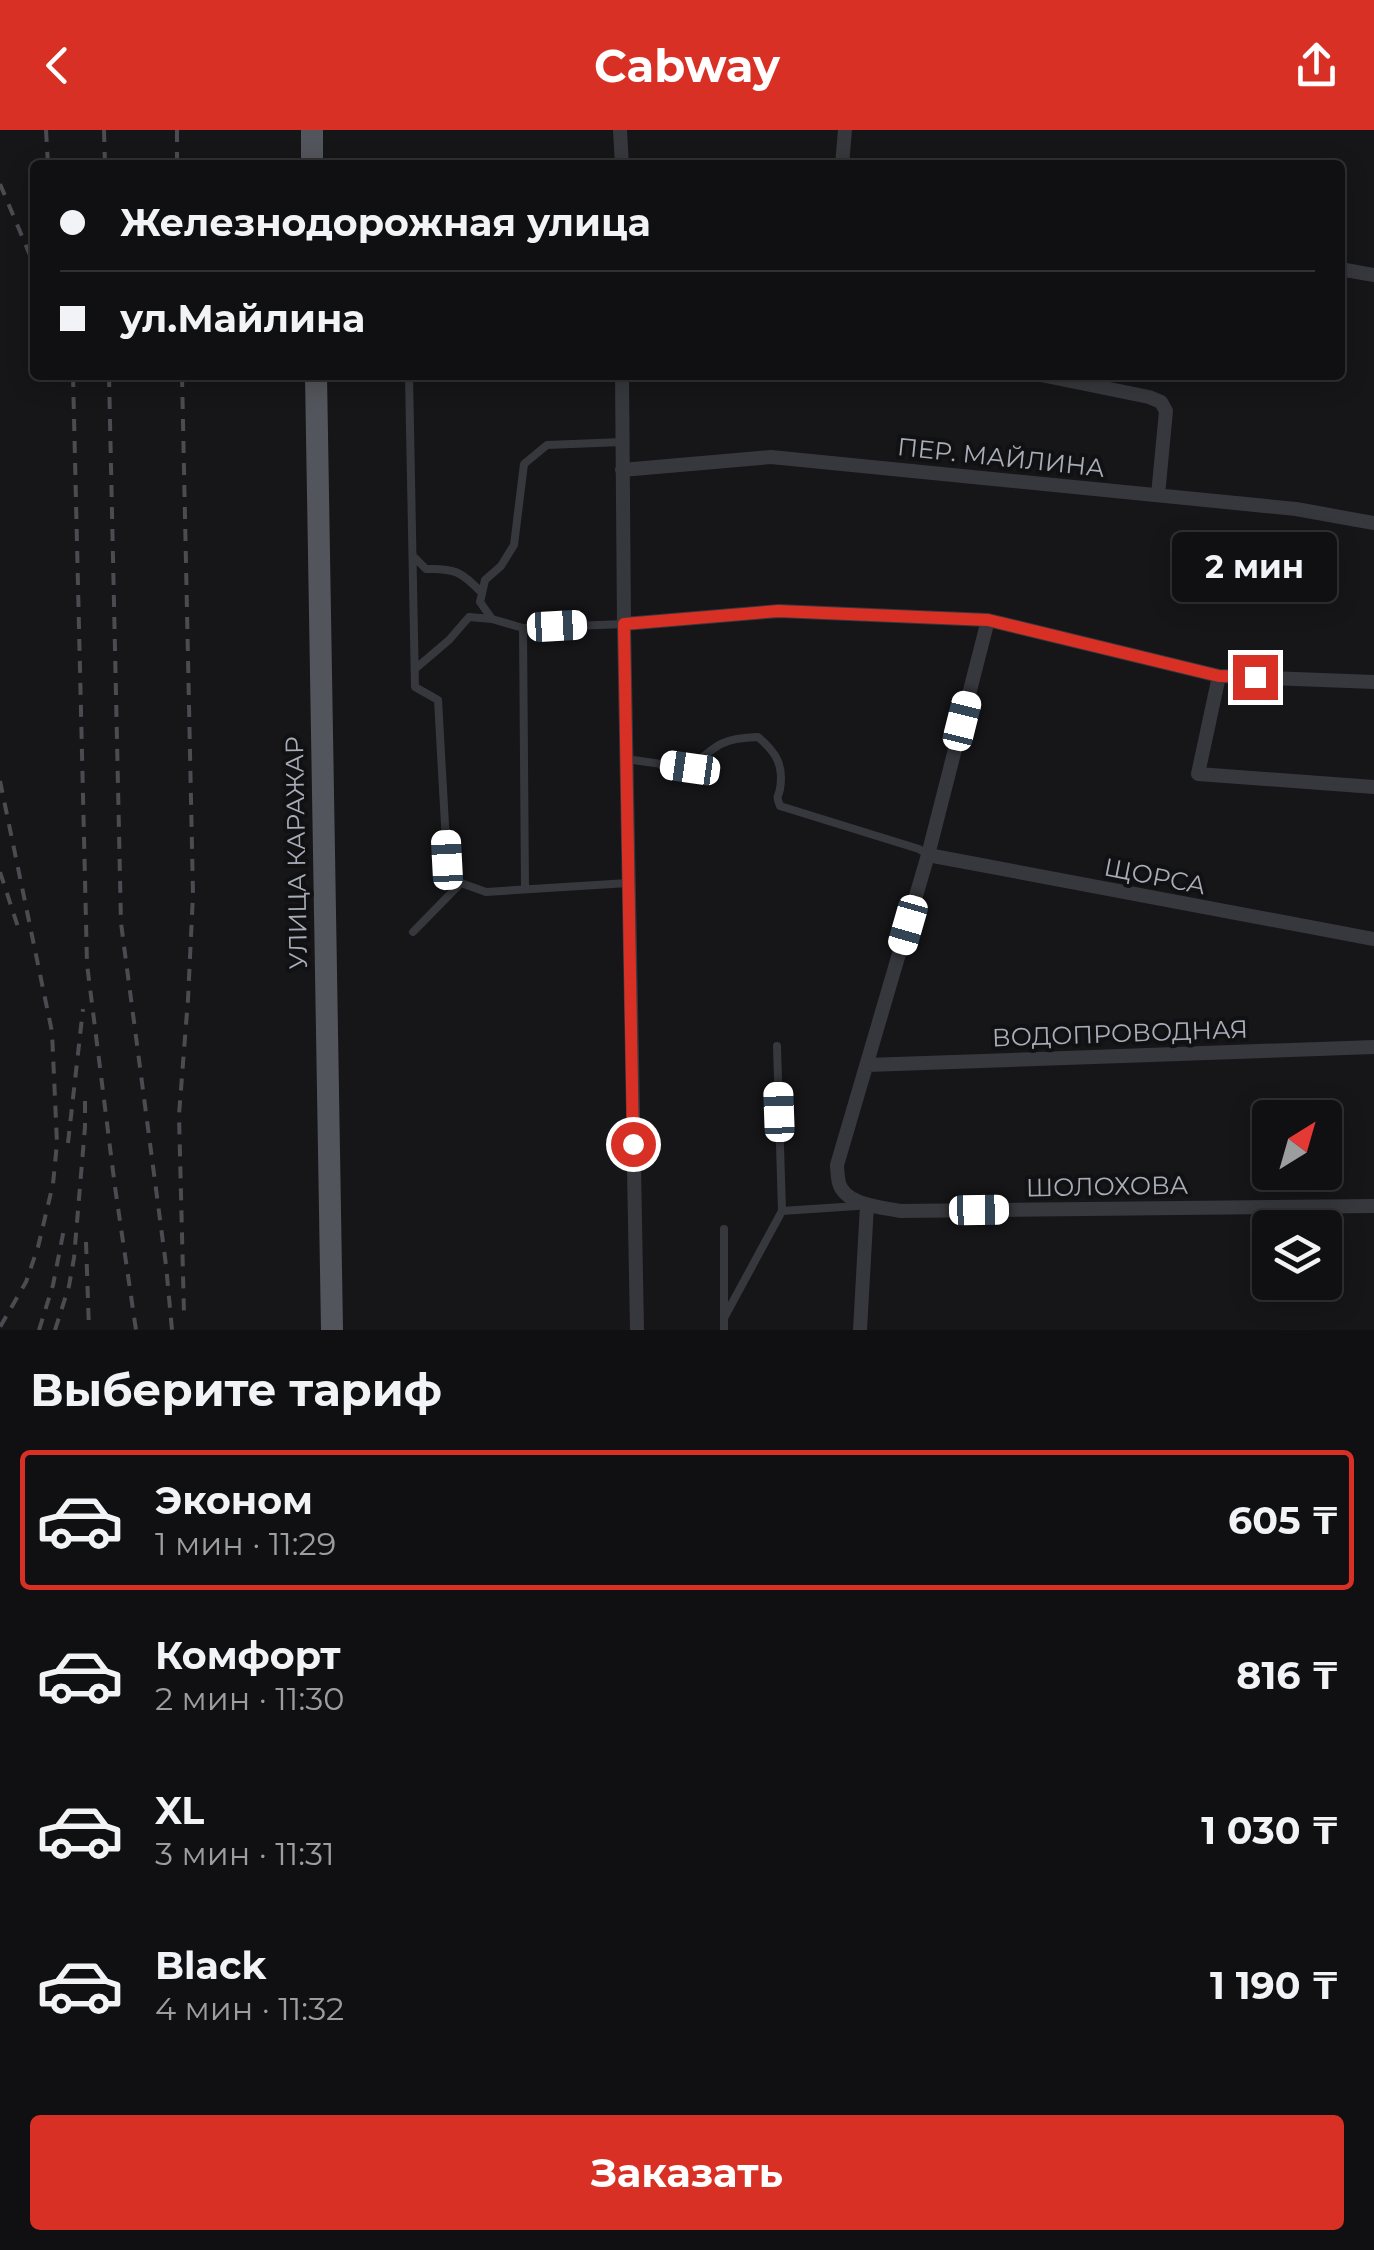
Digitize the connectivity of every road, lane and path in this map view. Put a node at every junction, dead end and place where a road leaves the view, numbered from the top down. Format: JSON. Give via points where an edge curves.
{"nodes":[{"id":1,"x":312,"y":130,"type":"edge"},
{"id":2,"x":620,"y":130,"type":"edge"},
{"id":3,"x":845,"y":130,"type":"edge"},
{"id":4,"x":312,"y":160,"type":"edge"},
{"id":5,"x":622,"y":160,"type":"edge"},
{"id":6,"x":842,"y":160,"type":"edge"},
{"id":7,"x":1345,"y":270,"type":"edge"},
{"id":8,"x":1374,"y":275,"type":"edge"},
{"id":9,"x":316,"y":380,"type":"edge"},
{"id":10,"x":409,"y":380,"type":"edge"},
{"id":11,"x":622,"y":380,"type":"edge"},
{"id":12,"x":1066,"y":380,"type":"edge"},
{"id":13,"x":622,"y":442,"type":"junction"},
{"id":14,"x":622,"y":470,"type":"junction"},
{"id":15,"x":1158,"y":495,"type":"junction"},
{"id":16,"x":1374,"y":524,"type":"edge"},
{"id":17,"x":413,"y":556,"type":"junction"},
{"id":18,"x":482,"y":593,"type":"junction"},
{"id":19,"x":492,"y":619,"type":"junction"},
{"id":20,"x":988,"y":620,"type":"junction"},
{"id":21,"x":624,"y":624,"type":"junction"},
{"id":22,"x":523,"y":628,"type":"junction"},
{"id":23,"x":415,"y":670,"type":"junction"},
{"id":24,"x":1219,"y":676,"type":"junction"},
{"id":25,"x":1374,"y":682,"type":"edge"},
{"id":26,"x":626,"y":759,"type":"junction"},
{"id":27,"x":1374,"y":786,"type":"edge"},
{"id":28,"x":928,"y":855,"type":"junction"},
{"id":29,"x":461,"y":883,"type":"junction"},
{"id":30,"x":628,"y":883,"type":"junction"},
{"id":31,"x":525,"y":890,"type":"junction"},
{"id":32,"x":412,"y":932,"type":"dead end"},
{"id":33,"x":1374,"y":939,"type":"edge"},
{"id":34,"x":778,"y":1046,"type":"dead end"},
{"id":35,"x":1374,"y":1047,"type":"edge"},
{"id":36,"x":867,"y":1066,"type":"junction"},
{"id":37,"x":867,"y":1205,"type":"junction"},
{"id":38,"x":1374,"y":1206,"type":"edge"},
{"id":39,"x":782,"y":1211,"type":"junction"},
{"id":40,"x":724,"y":1230,"type":"dead end"},
{"id":41,"x":724,"y":1318,"type":"junction"},
{"id":42,"x":332,"y":1330,"type":"edge"},
{"id":43,"x":637,"y":1330,"type":"edge"},
{"id":44,"x":724,"y":1330,"type":"edge"},
{"id":45,"x":860,"y":1330,"type":"edge"}],
"edges":[{"from":1,"to":4,"type":"main road"},
{"from":2,"to":5,"type":"street"},
{"from":3,"to":6,"type":"street"},
{"from":7,"to":8,"type":"street"},
{"from":9,"to":42,"type":"main road","name":"УЛИЦА КАРАЖАР"},
{"from":10,"to":17,"type":"lane"},
{"from":11,"to":13,"type":"street"},
{"from":12,"to":15,"type":"street","via":[[1160,402],[1166,411]]},
{"from":13,"to":14,"type":"street"},
{"from":13,"to":18,"type":"lane","via":[[547,445],[524,464],[514,544]]},
{"from":14,"to":15,"type":"street","name":"ПЕР. МАЙЛИНА","via":[[771,458]]},
{"from":14,"to":21,"type":"street"},
{"from":15,"to":16,"type":"street","name":"ПЕР. МАЙЛИНА","via":[[1296,508]]},
{"from":17,"to":18,"type":"lane","via":[[426,569],[465,575]]},
{"from":17,"to":23,"type":"lane"},
{"from":18,"to":19,"type":"lane","via":[[480,602]]},
{"from":19,"to":22,"type":"lane"},
{"from":19,"to":23,"type":"lane","via":[[469,618]]},
{"from":20,"to":21,"type":"street","via":[[778,611]]},
{"from":20,"to":24,"type":"street"},
{"from":20,"to":28,"type":"street"},
{"from":21,"to":22,"type":"lane"},
{"from":21,"to":26,"type":"street"},
{"from":22,"to":31,"type":"lane"},
{"from":23,"to":29,"type":"lane","via":[[415,686],[438,700],[447,860]]},
{"from":24,"to":25,"type":"street"},
{"from":24,"to":27,"type":"street","via":[[1198,774]]},
{"from":26,"to":28,"type":"lane","via":[[690,768],[724,741],[758,737],[782,769],[780,806]]},
{"from":26,"to":30,"type":"street"},
{"from":28,"to":33,"type":"street","name":"ЩОРСА"},
{"from":28,"to":36,"type":"street"},
{"from":29,"to":31,"type":"lane","via":[[486,892]]},
{"from":29,"to":32,"type":"lane"},
{"from":30,"to":31,"type":"lane"},
{"from":30,"to":43,"type":"street"},
{"from":34,"to":39,"type":"lane"},
{"from":35,"to":36,"type":"street","name":"ВОДОПРОВОДНАЯ"},
{"from":36,"to":37,"type":"street","name":"ШОЛОХОВА","via":[[837,1165],[844,1192]]},
{"from":37,"to":38,"type":"street","name":"ШОЛОХОВА","via":[[900,1211]]},
{"from":37,"to":39,"type":"lane"},
{"from":37,"to":45,"type":"street"},
{"from":39,"to":41,"type":"lane"},
{"from":40,"to":41,"type":"lane"},
{"from":41,"to":44,"type":"lane"}]}
